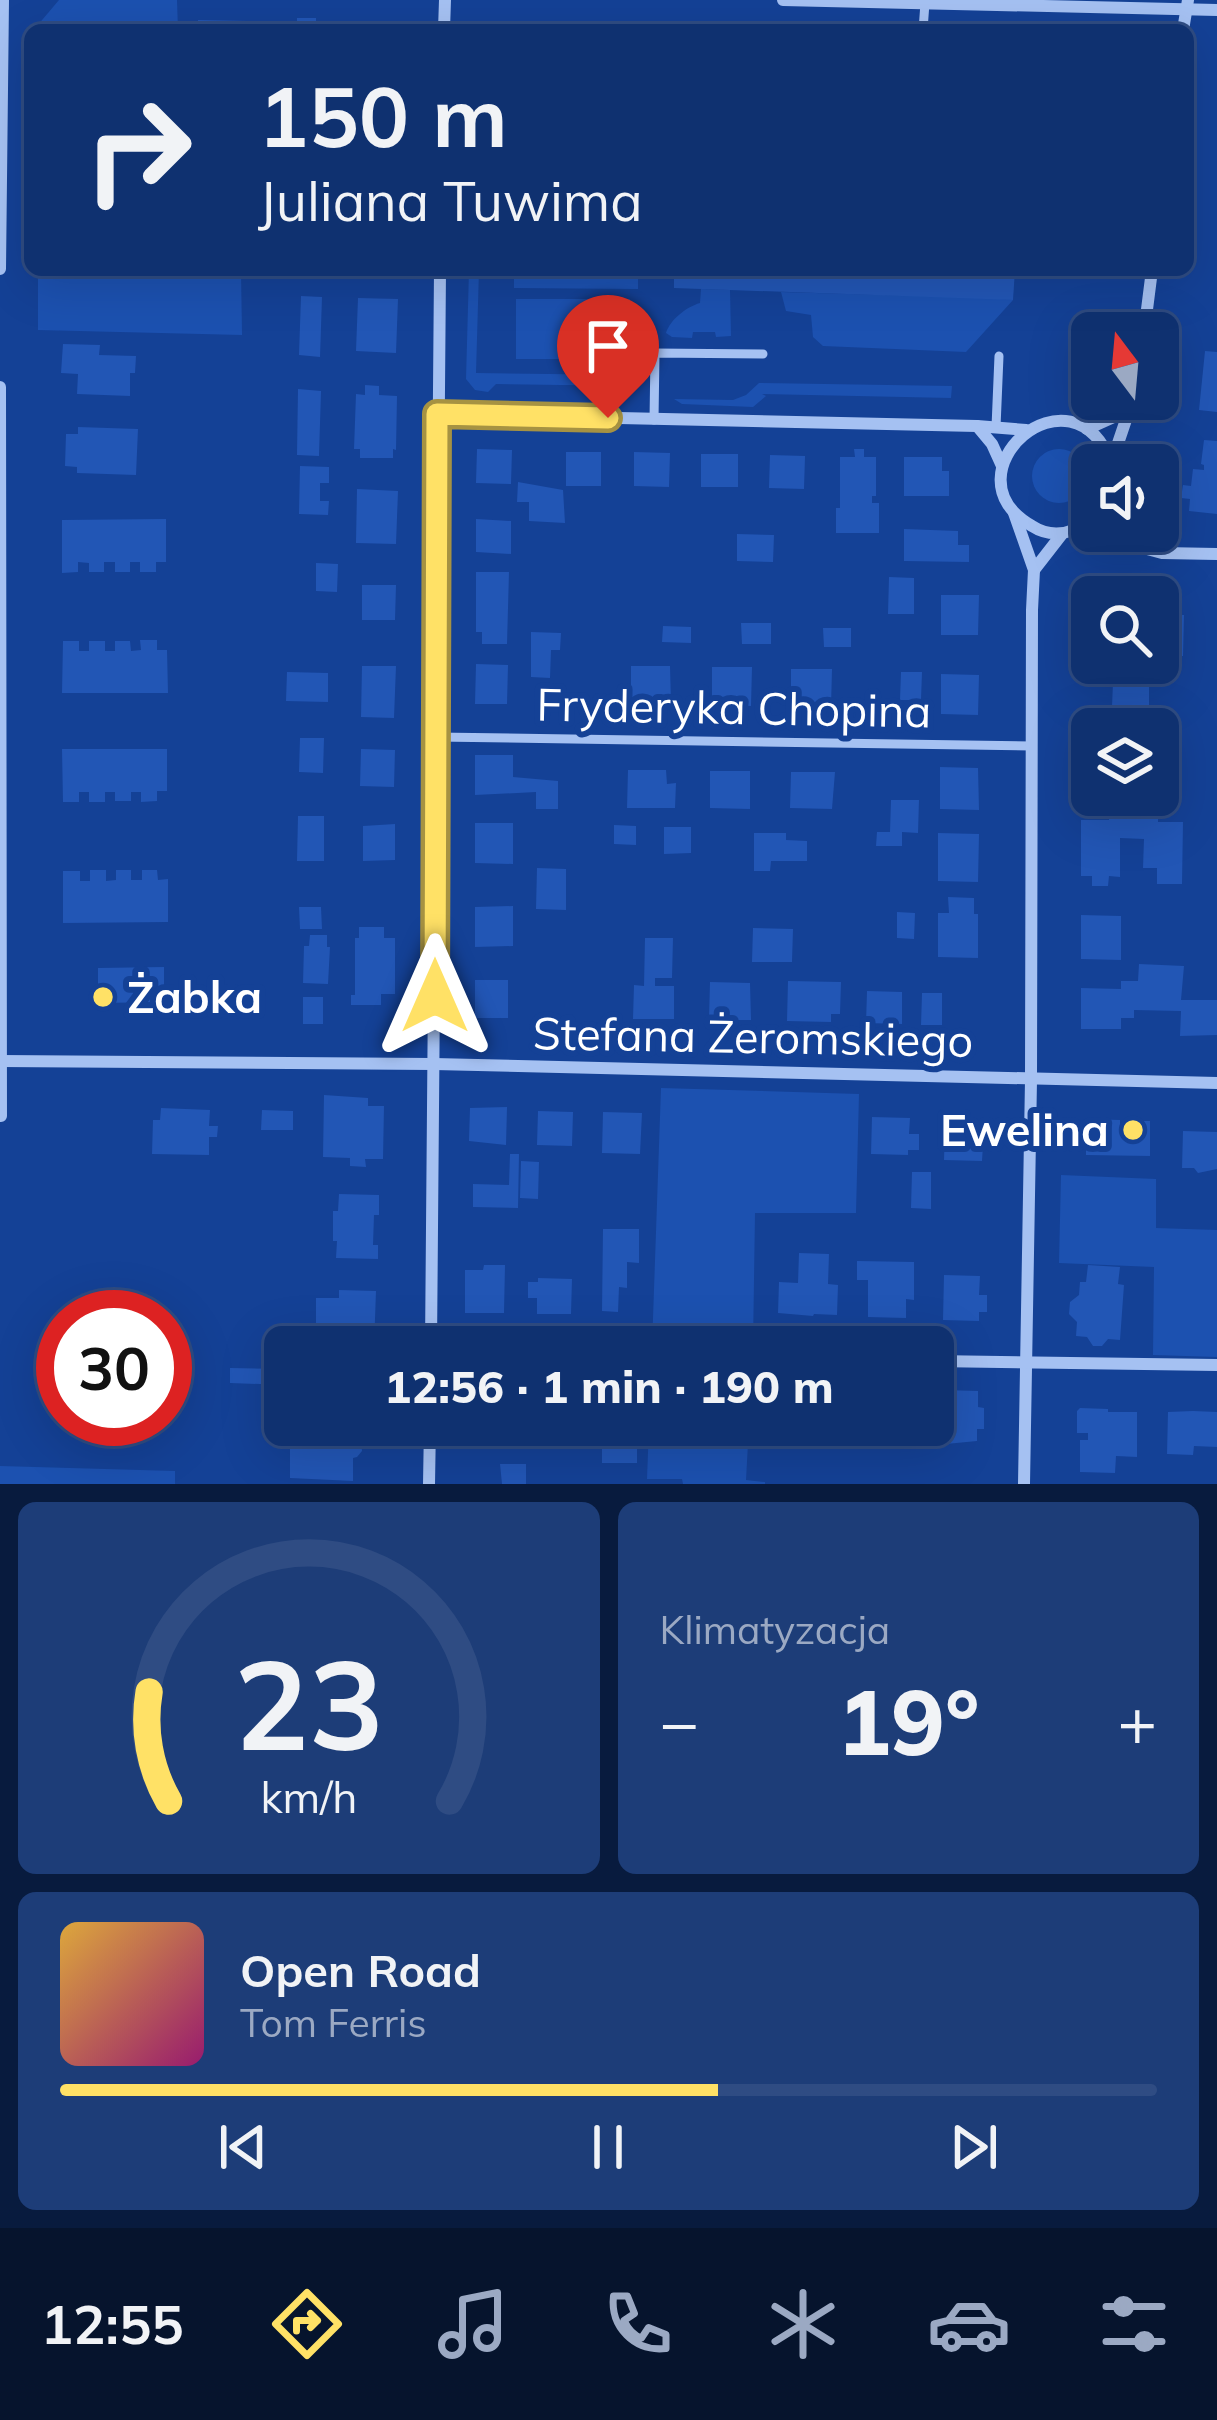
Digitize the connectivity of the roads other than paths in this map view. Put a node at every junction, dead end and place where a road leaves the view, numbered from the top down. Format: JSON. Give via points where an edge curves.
{"nodes":[{"id":1,"x":3,"y":0,"type":"edge"},
{"id":2,"x":783,"y":0,"type":"edge"},
{"id":3,"x":845,"y":1,"type":"edge"},
{"id":4,"x":925,"y":3,"type":"edge"},
{"id":5,"x":1187,"y":4,"type":"edge"},
{"id":6,"x":1217,"y":10,"type":"edge"},
{"id":7,"x":1,"y":139,"type":"edge"},
{"id":8,"x":0,"y":269,"type":"edge"},
{"id":9,"x":440,"y":276,"type":"edge"},
{"id":10,"x":1150,"y":276,"type":"edge"},
{"id":11,"x":1146,"y":312,"type":"edge"},
{"id":12,"x":764,"y":354,"type":"dead end"},
{"id":13,"x":999,"y":356,"type":"dead end"},
{"id":14,"x":0,"y":387,"type":"edge"},
{"id":15,"x":437,"y":414,"type":"junction"},
{"id":16,"x":654,"y":420,"type":"junction"},
{"id":17,"x":1103,"y":420,"type":"edge"},
{"id":18,"x":977,"y":426,"type":"junction"},
{"id":19,"x":995,"y":427,"type":"junction"},
{"id":20,"x":1087,"y":429,"type":"junction"},
{"id":21,"x":1026,"y":430,"type":"junction"},
{"id":22,"x":1102,"y":444,"type":"edge"},
{"id":23,"x":1002,"y":466,"type":"junction"},
{"id":24,"x":1014,"y":513,"type":"junction"},
{"id":25,"x":1071,"y":532,"type":"edge"},
{"id":26,"x":1062,"y":534,"type":"junction"},
{"id":27,"x":1157,"y":552,"type":"edge"},
{"id":28,"x":1217,"y":554,"type":"edge"},
{"id":29,"x":1034,"y":570,"type":"junction"},
{"id":30,"x":436,"y":736,"type":"junction"},
{"id":31,"x":1031,"y":746,"type":"junction"},
{"id":32,"x":1,"y":1061,"type":"edge"},
{"id":33,"x":434,"y":1064,"type":"junction"},
{"id":34,"x":1030,"y":1080,"type":"junction"},
{"id":35,"x":1217,"y":1083,"type":"edge"},
{"id":36,"x":1,"y":1116,"type":"edge"},
{"id":37,"x":431,"y":1326,"type":"edge"},
{"id":38,"x":954,"y":1361,"type":"edge"},
{"id":39,"x":1026,"y":1363,"type":"junction"},
{"id":40,"x":1217,"y":1366,"type":"edge"},
{"id":41,"x":430,"y":1446,"type":"edge"},
{"id":42,"x":429,"y":1484,"type":"edge"},
{"id":43,"x":1024,"y":1484,"type":"edge"}],
"edges":[{"from":1,"to":7,"type":"street"},
{"from":2,"to":3,"type":"street"},
{"from":3,"to":4,"type":"street"},
{"from":4,"to":5,"type":"street"},
{"from":5,"to":6,"type":"street"},
{"from":7,"to":8,"type":"street"},
{"from":9,"to":15,"type":"street"},
{"from":10,"to":11,"type":"street"},
{"from":12,"to":16,"type":"lane","via":[[656,353]]},
{"from":13,"to":19,"type":"lane"},
{"from":14,"to":32,"type":"street"},
{"from":15,"to":16,"type":"street"},
{"from":15,"to":30,"type":"street"},
{"from":16,"to":18,"type":"street"},
{"from":17,"to":20,"type":"street"},
{"from":18,"to":19,"type":"street"},
{"from":18,"to":23,"type":"street"},
{"from":19,"to":21,"type":"street"},
{"from":20,"to":21,"type":"street","via":[[1046,422]]},
{"from":20,"to":22,"type":"street"},
{"from":21,"to":23,"type":"street"},
{"from":23,"to":24,"type":"street"},
{"from":24,"to":26,"type":"street","via":[[1035,530]]},
{"from":24,"to":29,"type":"street"},
{"from":25,"to":26,"type":"street"},
{"from":26,"to":29,"type":"street"},
{"from":27,"to":28,"type":"street"},
{"from":29,"to":31,"type":"street"},
{"from":30,"to":31,"type":"lane","name":"Fryderyka Chopina"},
{"from":30,"to":33,"type":"street"},
{"from":31,"to":34,"type":"street"},
{"from":32,"to":33,"type":"street","name":"Stefana Żeromskiego"},
{"from":32,"to":36,"type":"street"},
{"from":33,"to":34,"type":"street","name":"Stefana Żeromskiego"},
{"from":33,"to":37,"type":"street"},
{"from":34,"to":35,"type":"street","name":"Stefana Żeromskiego"},
{"from":34,"to":39,"type":"street"},
{"from":38,"to":39,"type":"street"},
{"from":39,"to":40,"type":"street"},
{"from":39,"to":43,"type":"street"},
{"from":41,"to":42,"type":"street"}]}
